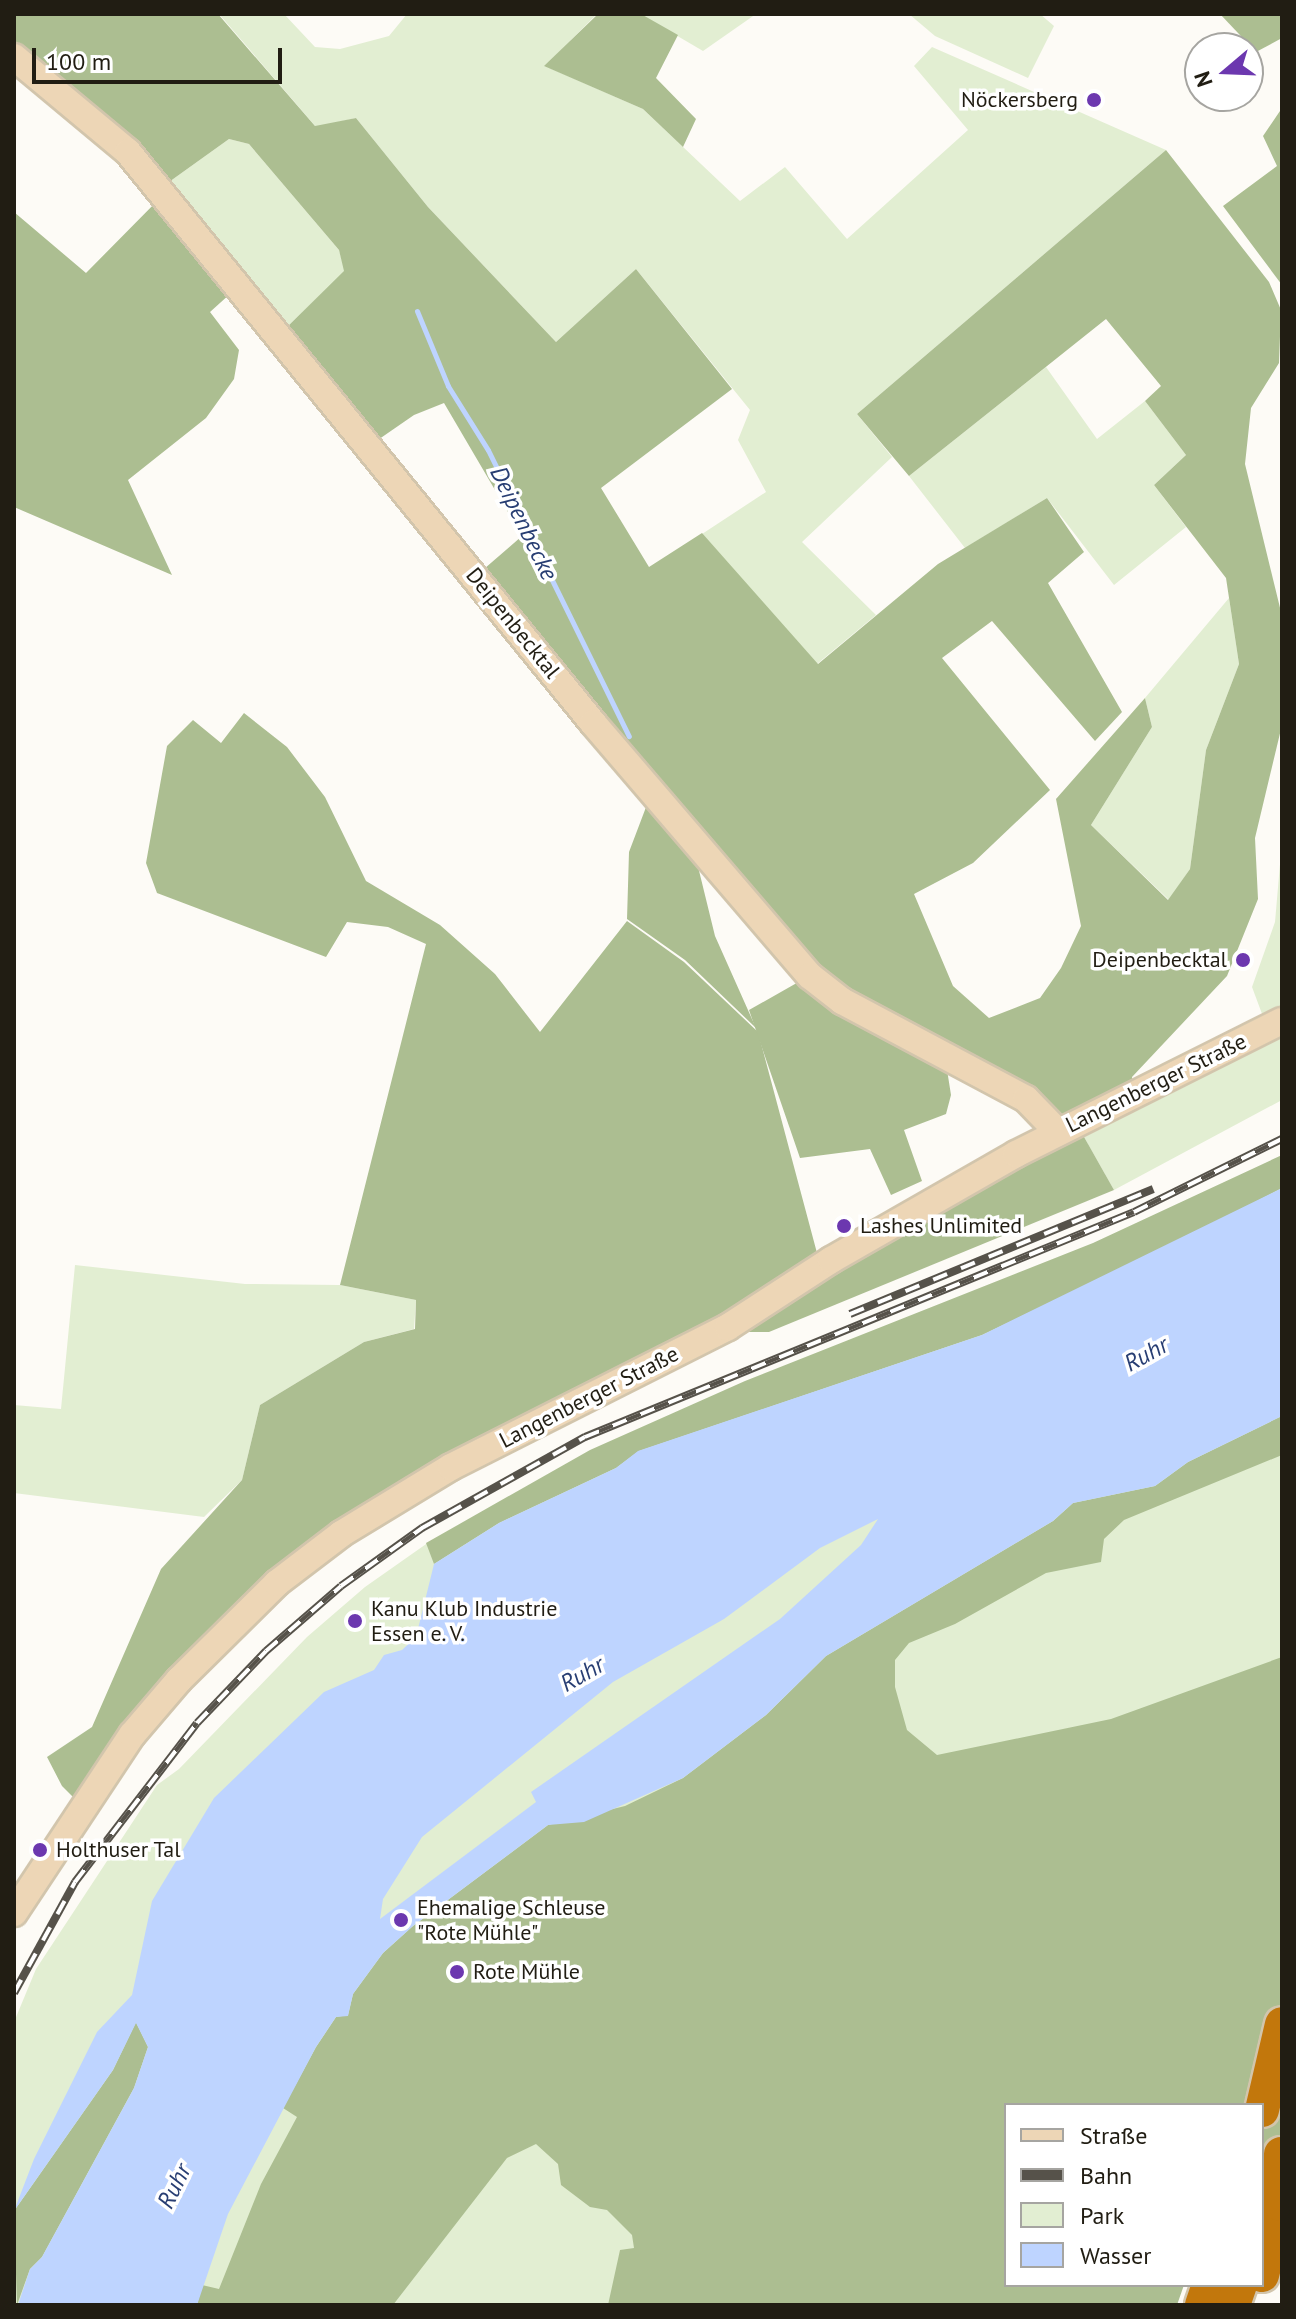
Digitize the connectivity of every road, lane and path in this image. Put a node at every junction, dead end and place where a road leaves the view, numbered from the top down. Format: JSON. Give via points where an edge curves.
{"nodes":[{"id":1,"x":14,"y":57,"type":"edge"},
{"id":2,"x":1282,"y":1021,"type":"edge"},
{"id":3,"x":1058,"y":1132,"type":"junction"},
{"id":4,"x":14,"y":1913,"type":"edge"},
{"id":5,"x":1282,"y":2024,"type":"edge"},
{"id":6,"x":1264,"y":2103,"type":"edge"},
{"id":7,"x":1282,"y":2152,"type":"edge"},
{"id":8,"x":1264,"y":2208,"type":"edge"},
{"id":9,"x":1264,"y":2267,"type":"edge"}],
"edges":[{"from":1,"to":3,"type":"main road","name":"Deipenbecktal","via":[[128,152],[593,723],[810,976],[881,1024],[1026,1099]]},
{"from":2,"to":3,"type":"main road","name":"Langenberger Straße"},
{"from":3,"to":4,"type":"main road","name":"Langenberger Straße","via":[[831,1260],[728,1327],[463,1461],[341,1534],[277,1583],[179,1680],[132,1735]]},
{"from":5,"to":6,"type":"highway"},
{"from":7,"to":8,"type":"highway"},
{"from":7,"to":9,"type":"highway","via":[[1280,2204]]}]}
